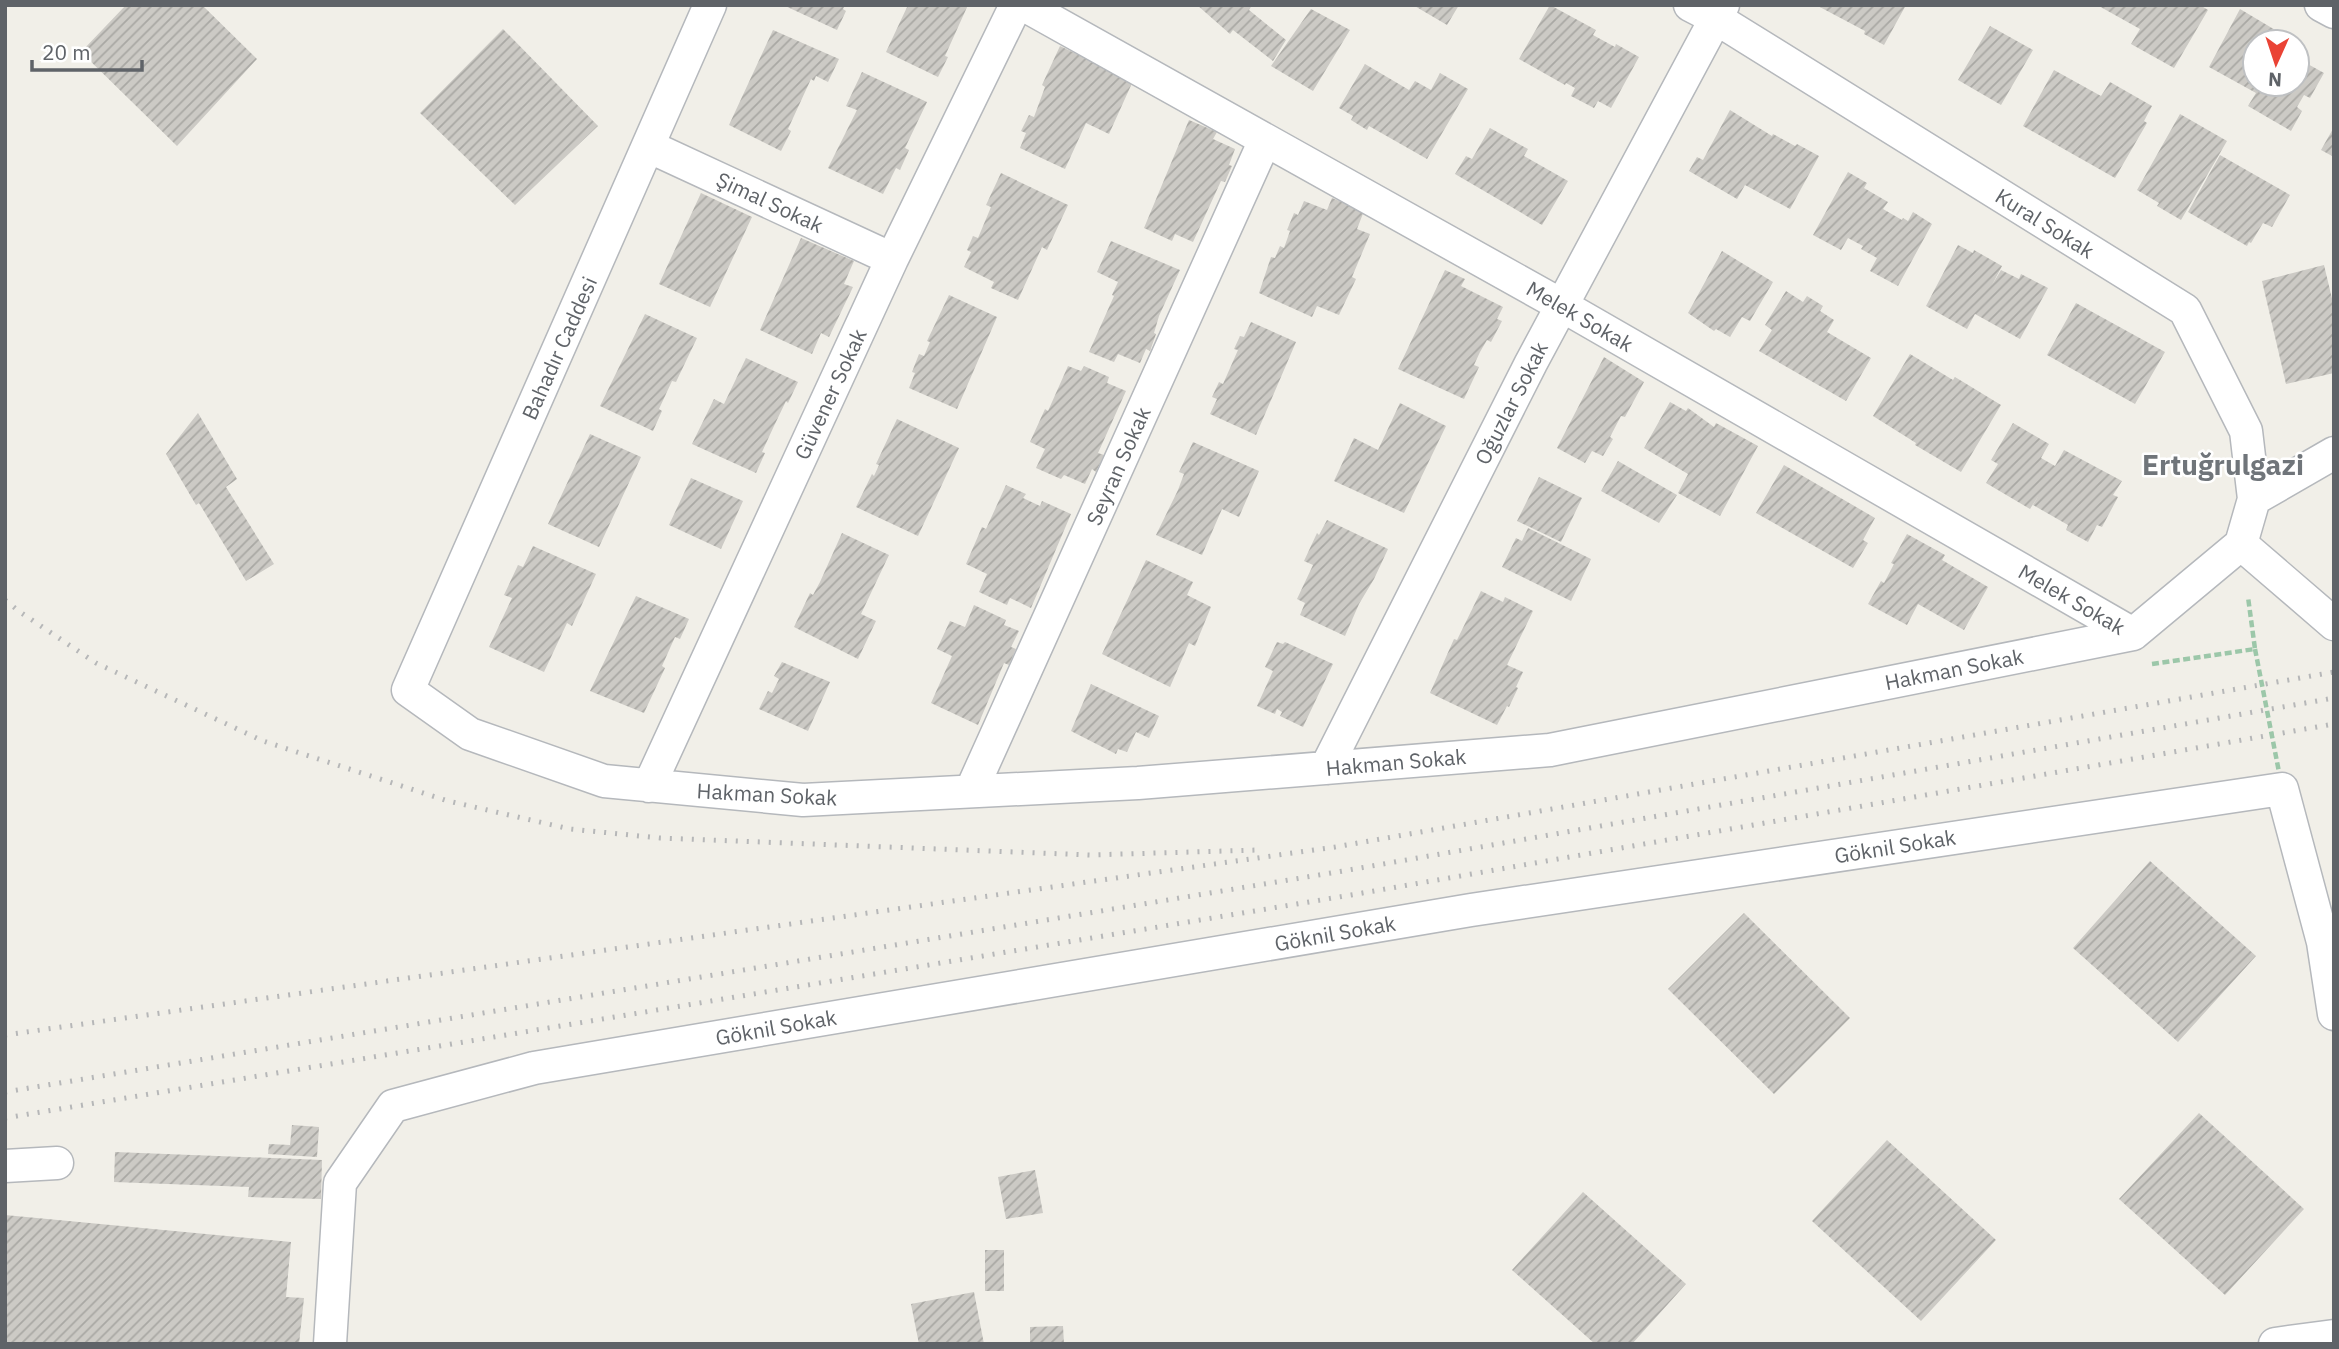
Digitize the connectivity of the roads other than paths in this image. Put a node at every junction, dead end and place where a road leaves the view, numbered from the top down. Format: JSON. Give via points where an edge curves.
{"nodes":[{"id":1,"x":710,"y":5,"type":"edge"},
{"id":2,"x":1016,"y":5,"type":"edge"},
{"id":3,"x":1024,"y":5,"type":"edge"},
{"id":4,"x":2321,"y":5,"type":"edge"},
{"id":5,"x":1710,"y":10,"type":"edge"},
{"id":6,"x":2334,"y":12,"type":"edge"},
{"id":7,"x":1265,"y":140,"type":"junction"},
{"id":8,"x":648,"y":146,"type":"junction"},
{"id":9,"x":892,"y":259,"type":"junction"},
{"id":10,"x":1561,"y":305,"type":"junction"},
{"id":11,"x":2334,"y":453,"type":"edge"},
{"id":12,"x":2254,"y":499,"type":"junction"},
{"id":13,"x":2241,"y":544,"type":"junction"},
{"id":14,"x":2334,"y":624,"type":"edge"},
{"id":15,"x":2133,"y":634,"type":"junction"},
{"id":16,"x":408,"y":690,"type":"joint"},
{"id":17,"x":1326,"y":768,"type":"junction"},
{"id":18,"x":649,"y":786,"type":"junction"},
{"id":19,"x":971,"y":792,"type":"junction"},
{"id":20,"x":2328,"y":941,"type":"edge"},
{"id":21,"x":2334,"y":1014,"type":"edge"},
{"id":22,"x":57,"y":1163,"type":"dead end"},
{"id":23,"x":5,"y":1166,"type":"edge"},
{"id":24,"x":2334,"y":1336,"type":"edge"},
{"id":25,"x":334,"y":1343,"type":"edge"},
{"id":26,"x":2275,"y":1344,"type":"edge"}],
"edges":[{"from":1,"to":8,"type":"street","name":"Bahadır Caddesi"},
{"from":2,"to":9,"type":"street","name":"Güvener Sokak"},
{"from":3,"to":7,"type":"street","name":"Melek Sokak"},
{"from":4,"to":6,"type":"street"},
{"from":5,"to":10,"type":"street","name":"Oğuzlar Sokak"},
{"from":5,"to":12,"type":"street","name":"Kural Sokak","via":[[2185,310],[2246,431]]},
{"from":7,"to":10,"type":"street","name":"Melek Sokak"},
{"from":7,"to":19,"type":"street","name":"Seyran Sokak"},
{"from":8,"to":9,"type":"street","name":"Şimal Sokak"},
{"from":8,"to":16,"type":"street","name":"Bahadır Caddesi"},
{"from":9,"to":18,"type":"street","name":"Güvener Sokak"},
{"from":10,"to":15,"type":"street","name":"Melek Sokak"},
{"from":10,"to":17,"type":"street","name":"Oğuzlar Sokak"},
{"from":11,"to":12,"type":"street"},
{"from":12,"to":13,"type":"street","name":"Kural Sokak"},
{"from":13,"to":14,"type":"street"},
{"from":13,"to":15,"type":"street","name":"Hakman Sokak"},
{"from":15,"to":17,"type":"street","name":"Hakman Sokak","via":[[1550,750]]},
{"from":16,"to":18,"type":"street","name":"Hakman Sokak","via":[[470,734],[604,781]]},
{"from":17,"to":19,"type":"street","name":"Hakman Sokak"},
{"from":18,"to":19,"type":"street","name":"Hakman Sokak","via":[[803,800]]},
{"from":20,"to":21,"type":"street"},
{"from":20,"to":25,"type":"street","name":"Göknil Sokak","via":[[2281,780],[1458,912],[534,1068],[393,1105],[340,1183]]},
{"from":22,"to":23,"type":"street"},
{"from":24,"to":26,"type":"street"}]}
